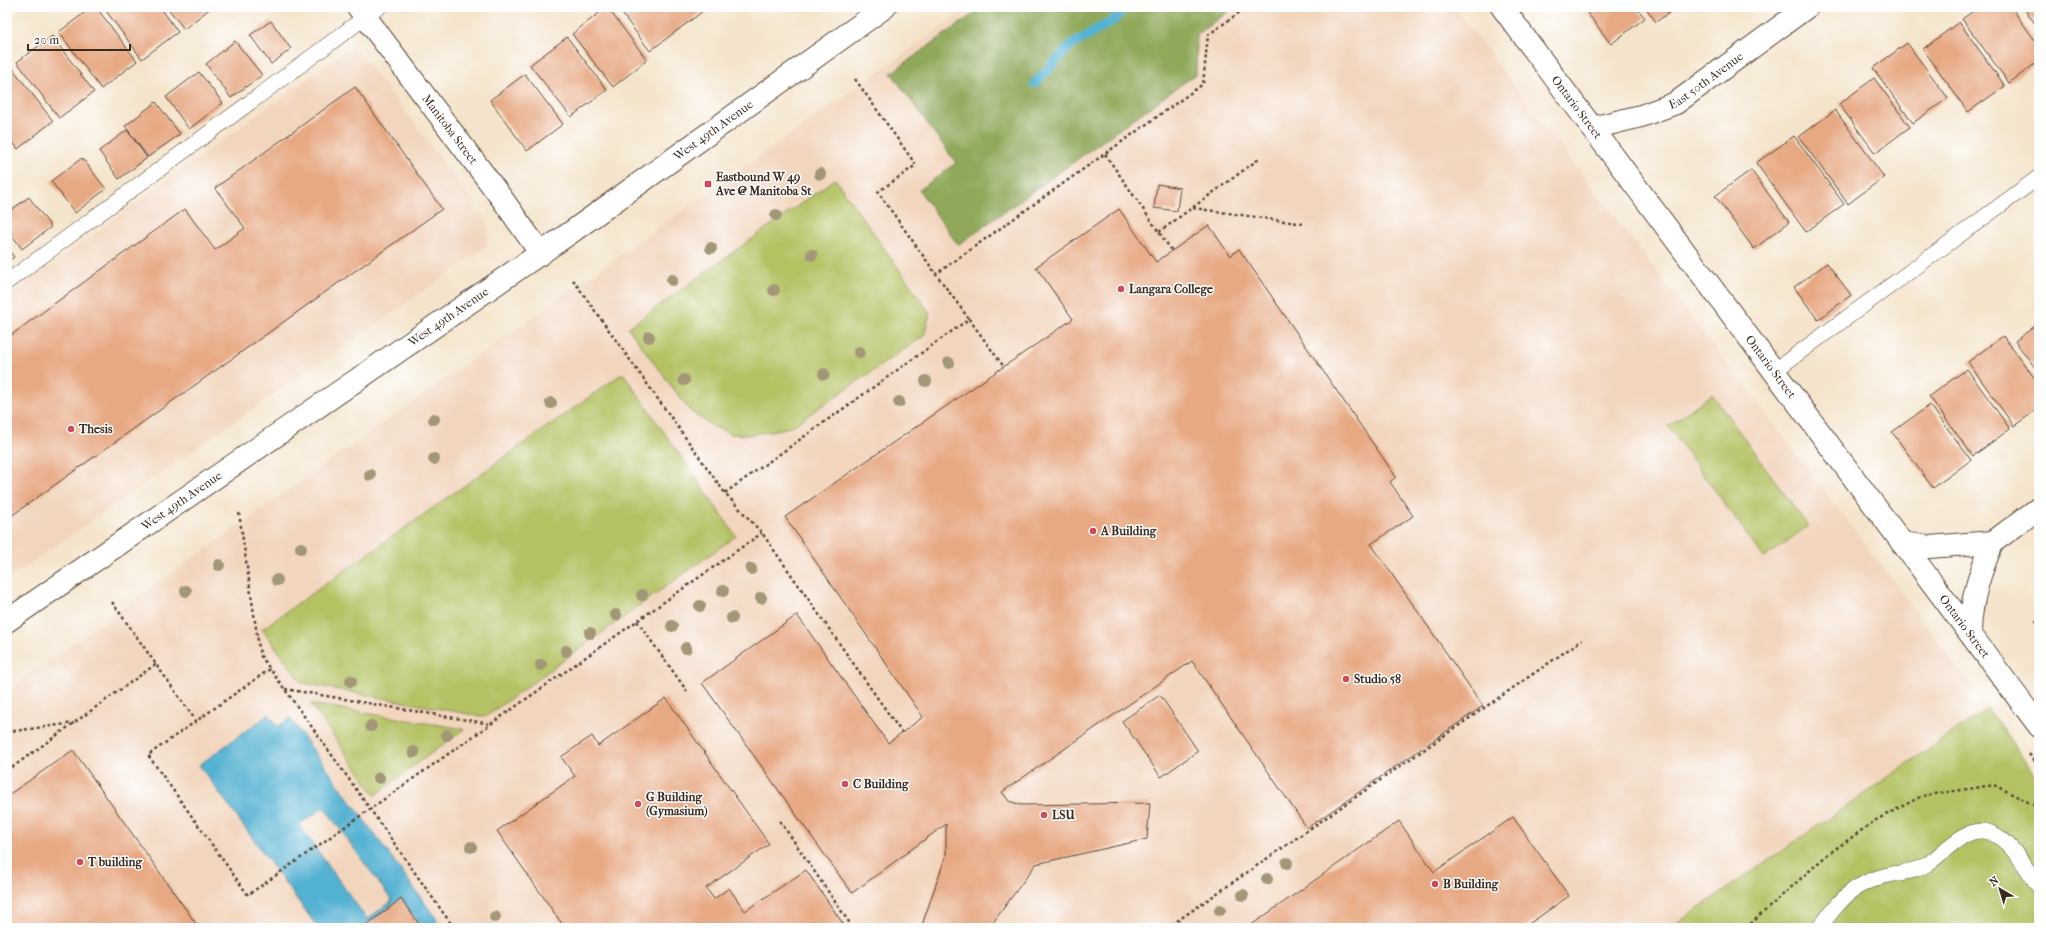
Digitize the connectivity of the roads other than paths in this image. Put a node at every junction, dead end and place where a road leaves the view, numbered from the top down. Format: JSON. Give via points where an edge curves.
{"nodes":[{"id":1,"x":885,"y":7,"type":"edge"},
{"id":2,"x":1502,"y":7,"type":"edge"},
{"id":3,"x":1807,"y":7,"type":"edge"},
{"id":4,"x":368,"y":10,"type":"edge"},
{"id":5,"x":1592,"y":128,"type":"junction"},
{"id":6,"x":2039,"y":177,"type":"edge"},
{"id":7,"x":541,"y":254,"type":"junction"},
{"id":8,"x":7,"y":282,"type":"edge"},
{"id":9,"x":1774,"y":371,"type":"junction"},
{"id":10,"x":2039,"y":508,"type":"edge"},
{"id":11,"x":1993,"y":542,"type":"junction"},
{"id":12,"x":1902,"y":543,"type":"junction"},
{"id":13,"x":7,"y":621,"type":"edge"},
{"id":14,"x":1970,"y":632,"type":"junction"},
{"id":15,"x":2039,"y":726,"type":"edge"},
{"id":16,"x":2039,"y":887,"type":"edge"},
{"id":17,"x":1819,"y":928,"type":"edge"}],
"edges":[{"from":1,"to":7,"type":"street","name":"West 49th Avenue"},
{"from":2,"to":5,"type":"street","name":"Ontario Street"},
{"from":3,"to":5,"type":"street","name":"East 50th Avenue","via":[[1676,103],[1641,116]]},
{"from":4,"to":7,"type":"street","name":"Manitoba Street"},
{"from":4,"to":8,"type":"lane"},
{"from":5,"to":9,"type":"street","name":"Ontario Street"},
{"from":6,"to":9,"type":"lane"},
{"from":7,"to":13,"type":"street","name":"West 49th Avenue"},
{"from":9,"to":12,"type":"street","name":"Ontario Street"},
{"from":10,"to":11,"type":"street"},
{"from":11,"to":12,"type":"street","via":[[1929,547]]},
{"from":11,"to":14,"type":"street","via":[[1978,579],[1970,610]]},
{"from":12,"to":14,"type":"street","name":"Ontario Street"},
{"from":14,"to":15,"type":"street","name":"Ontario Street"},
{"from":16,"to":17,"type":"lane","via":[[2002,840],[1990,832],[1979,830],[1966,834],[1925,866],[1910,872],[1884,876],[1857,888],[1843,898]]}]}
